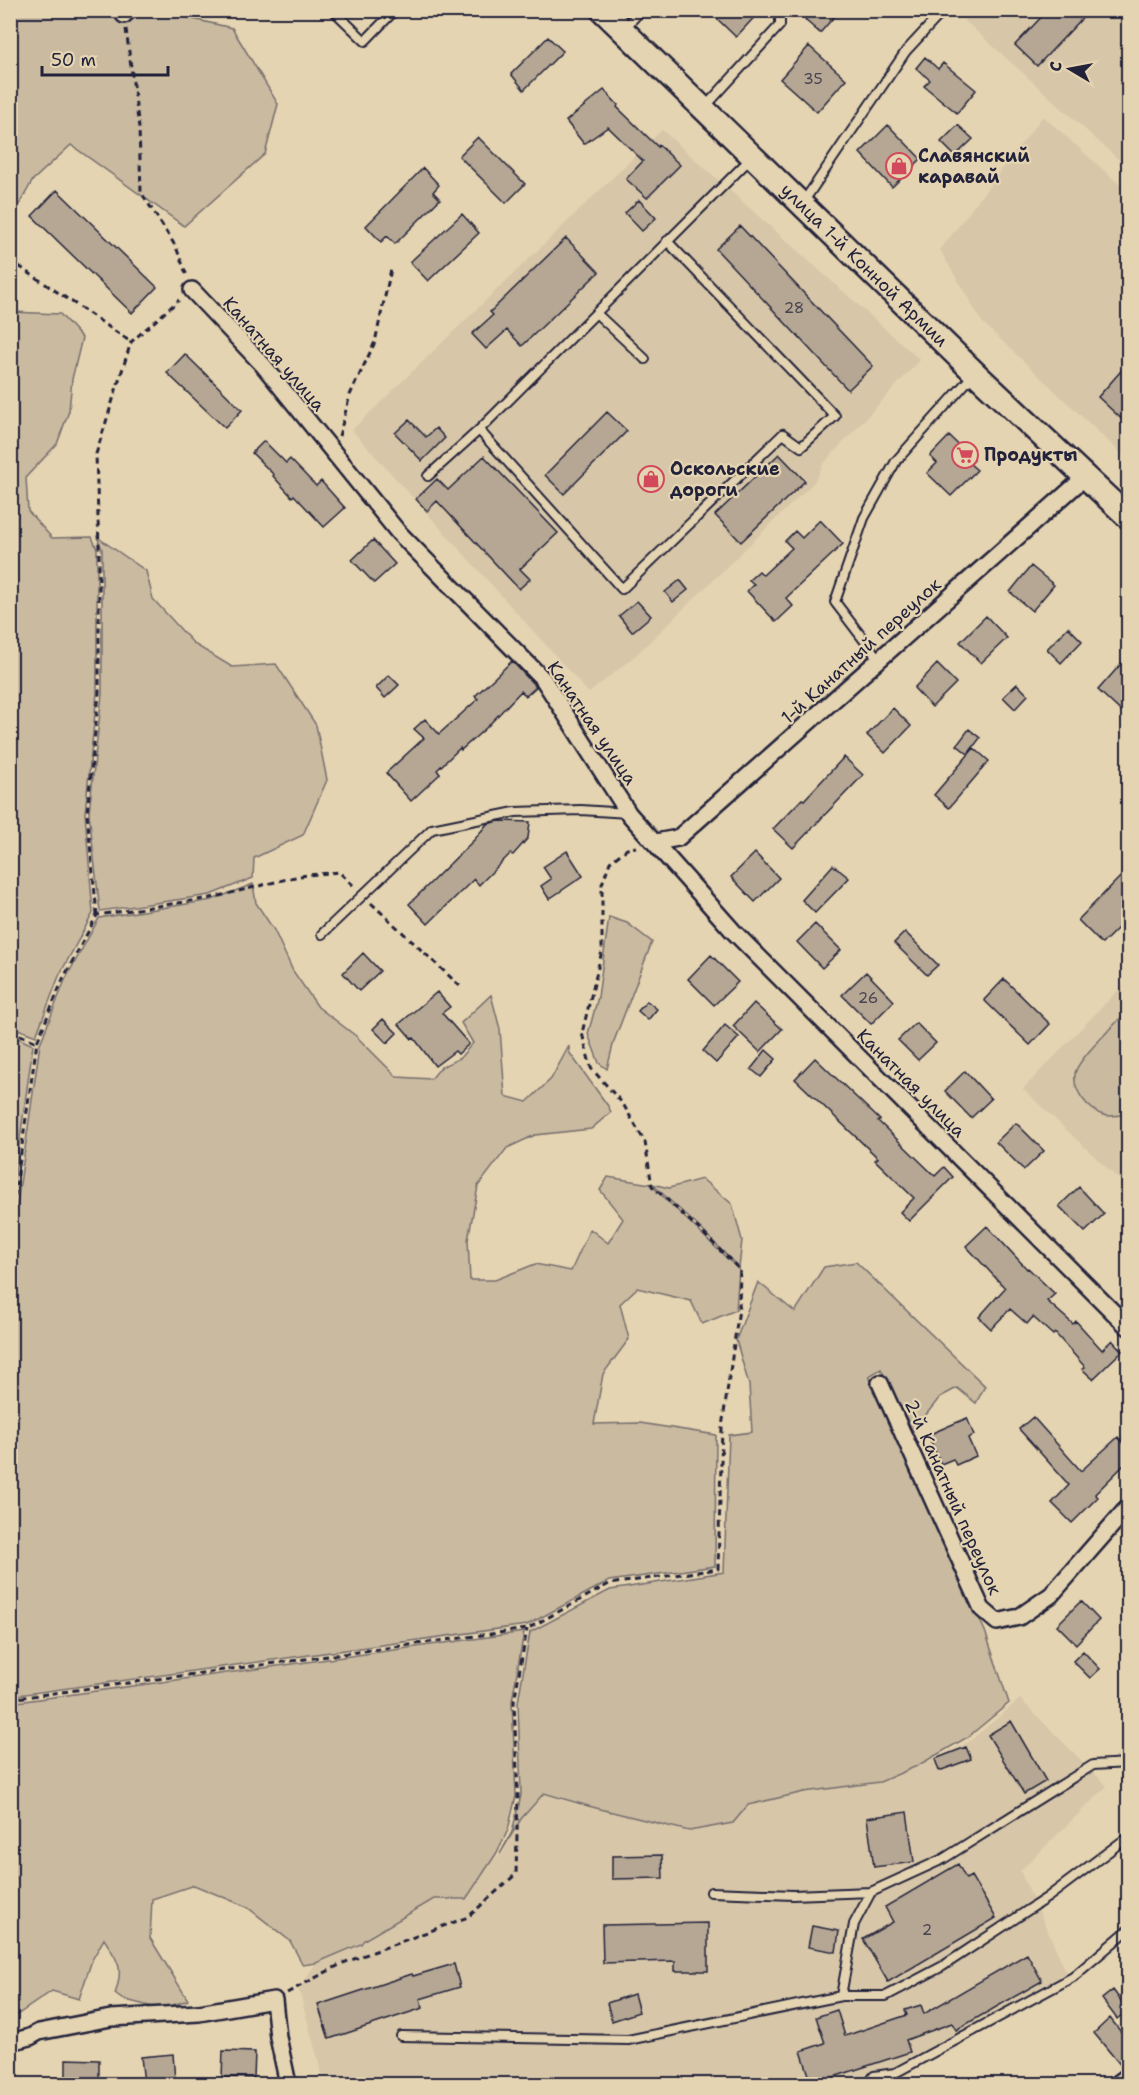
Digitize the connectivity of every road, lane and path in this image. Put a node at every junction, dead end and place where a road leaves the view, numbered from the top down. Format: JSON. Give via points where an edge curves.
{"nodes":[{"id":1,"x":333,"y":10,"type":"edge"},
{"id":2,"x":395,"y":10,"type":"edge"},
{"id":3,"x":602,"y":10,"type":"edge"},
{"id":4,"x":641,"y":10,"type":"edge"},
{"id":5,"x":780,"y":10,"type":"edge"},
{"id":6,"x":944,"y":10,"type":"edge"},
{"id":7,"x":127,"y":13,"type":"edge"},
{"id":8,"x":622,"y":31,"type":"junction"},
{"id":9,"x":703,"y":110,"type":"junction"},
{"id":10,"x":752,"y":157,"type":"junction"},
{"id":11,"x":801,"y":205,"type":"junction"},
{"id":12,"x":668,"y":241,"type":"junction"},
{"id":13,"x":10,"y":260,"type":"edge"},
{"id":14,"x":391,"y":269,"type":"dead end"},
{"id":15,"x":192,"y":290,"type":"junction"},
{"id":16,"x":596,"y":313,"type":"junction"},
{"id":17,"x":131,"y":342,"type":"junction"},
{"id":18,"x":645,"y":359,"type":"dead end"},
{"id":19,"x":975,"y":373,"type":"junction"},
{"id":20,"x":479,"y":430,"type":"junction"},
{"id":21,"x":334,"y":455,"type":"junction"},
{"id":22,"x":428,"y":476,"type":"dead end"},
{"id":23,"x":1085,"y":477,"type":"junction"},
{"id":24,"x":1128,"y":517,"type":"edge"},
{"id":25,"x":880,"y":661,"type":"junction"},
{"id":26,"x":629,"y":814,"type":"junction"},
{"id":27,"x":656,"y":842,"type":"junction"},
{"id":28,"x":364,"y":896,"type":"junction"},
{"id":29,"x":97,"y":915,"type":"junction"},
{"id":30,"x":322,"y":934,"type":"dead end"},
{"id":31,"x":462,"y":988,"type":"dead end"},
{"id":32,"x":10,"y":1031,"type":"edge"},
{"id":33,"x":37,"y":1042,"type":"junction"},
{"id":34,"x":10,"y":1228,"type":"edge"},
{"id":35,"x":1128,"y":1327,"type":"edge"},
{"id":36,"x":880,"y":1383,"type":"dead end"},
{"id":37,"x":1128,"y":1507,"type":"edge"},
{"id":38,"x":527,"y":1629,"type":"junction"},
{"id":39,"x":10,"y":1699,"type":"edge"},
{"id":40,"x":1128,"y":1763,"type":"edge"},
{"id":41,"x":1128,"y":1837,"type":"edge"},
{"id":42,"x":711,"y":1892,"type":"dead end"},
{"id":43,"x":871,"y":1892,"type":"junction"},
{"id":44,"x":1128,"y":1930,"type":"edge"},
{"id":45,"x":841,"y":1996,"type":"junction"},
{"id":46,"x":274,"y":2000,"type":"junction"},
{"id":47,"x":402,"y":2036,"type":"dead end"},
{"id":48,"x":10,"y":2042,"type":"edge"},
{"id":49,"x":10,"y":2065,"type":"edge"},
{"id":50,"x":1128,"y":2076,"type":"edge"},
{"id":51,"x":16,"y":2085,"type":"edge"},
{"id":52,"x":288,"y":2085,"type":"edge"},
{"id":53,"x":868,"y":2085,"type":"edge"},
{"id":54,"x":1118,"y":2085,"type":"edge"}],
"edges":[{"from":1,"to":2,"type":"lane","via":[[365,41]]},
{"from":3,"to":8,"type":"main road","name":"улица 1-й Конной Армии"},
{"from":4,"to":8,"type":"lane"},
{"from":5,"to":9,"type":"lane","via":[[780,25]]},
{"from":6,"to":11,"type":"lane","via":[[906,51]]},
{"from":7,"to":15,"type":"path","via":[[141,192],[176,247]]},
{"from":8,"to":9,"type":"main road","name":"улица 1-й Конной Армии"},
{"from":9,"to":10,"type":"main road","name":"улица 1-й Конной Армии"},
{"from":10,"to":11,"type":"main road","name":"улица 1-й Конной Армии"},
{"from":10,"to":12,"type":"lane"},
{"from":11,"to":19,"type":"main road","name":"улица 1-й Конной Армии"},
{"from":12,"to":16,"type":"lane"},
{"from":12,"to":20,"type":"lane","via":[[835,416],[801,447],[783,434],[622,589]]},
{"from":13,"to":17,"type":"path"},
{"from":14,"to":21,"type":"path","via":[[375,342],[350,395]]},
{"from":15,"to":17,"type":"path"},
{"from":15,"to":21,"type":"street","name":"Канатная улица","via":[[263,365]]},
{"from":16,"to":18,"type":"lane"},
{"from":16,"to":20,"type":"lane"},
{"from":17,"to":29,"type":"path","via":[[96,454],[99,693],[87,813]]},
{"from":19,"to":23,"type":"main road","name":"улица 1-й Конной Армии"},
{"from":19,"to":25,"type":"lane","via":[[896,461],[864,518],[844,575],[836,602]]},
{"from":20,"to":22,"type":"lane"},
{"from":21,"to":26,"type":"street","name":"Канатная улица","via":[[398,532],[543,679]]},
{"from":23,"to":24,"type":"main road","name":"улица 1-й Конной Армии"},
{"from":23,"to":25,"type":"street","name":"1-й Канатный переулок"},
{"from":25,"to":27,"type":"street","name":"1-й Канатный переулок","via":[[678,838]]},
{"from":26,"to":27,"type":"street","name":"Канатная улица"},
{"from":26,"to":28,"type":"lane","via":[[580,810],[515,812],[432,829]]},
{"from":27,"to":35,"type":"street","name":"Канатная улица","via":[[733,932]]},
{"from":27,"to":38,"type":"path","via":[[627,849],[610,862],[602,884],[602,951],[582,1033],[591,1068],[623,1104],[645,1142],[652,1186],[740,1270],[739,1309],[722,1427],[718,1569],[609,1584]]},
{"from":28,"to":29,"type":"path","via":[[339,872],[299,876],[211,897]]},
{"from":28,"to":30,"type":"lane"},
{"from":28,"to":31,"type":"path"},
{"from":29,"to":33,"type":"path","via":[[63,979]]},
{"from":32,"to":33,"type":"path"},
{"from":33,"to":34,"type":"path"},
{"from":36,"to":37,"type":"street","name":"2-й Канатный переулок","via":[[982,1609],[997,1622],[1019,1617],[1051,1595]]},
{"from":38,"to":39,"type":"path"},
{"from":38,"to":46,"type":"path","via":[[514,1702],[516,1874],[468,1917],[343,1964]]},
{"from":40,"to":43,"type":"lane","via":[[1093,1765],[943,1859]]},
{"from":41,"to":45,"type":"lane","via":[[1048,1897],[943,1966],[886,1996]]},
{"from":42,"to":43,"type":"lane"},
{"from":43,"to":45,"type":"lane","via":[[854,1924]]},
{"from":44,"to":53,"type":"lane","via":[[1073,1977],[896,2073],[874,2076]]},
{"from":45,"to":47,"type":"lane","via":[[628,2040]]},
{"from":46,"to":48,"type":"street","via":[[200,2013],[111,2018],[39,2032]]},
{"from":46,"to":52,"type":"street"},
{"from":49,"to":51,"type":"path"},
{"from":50,"to":54,"type":"street"}]}
